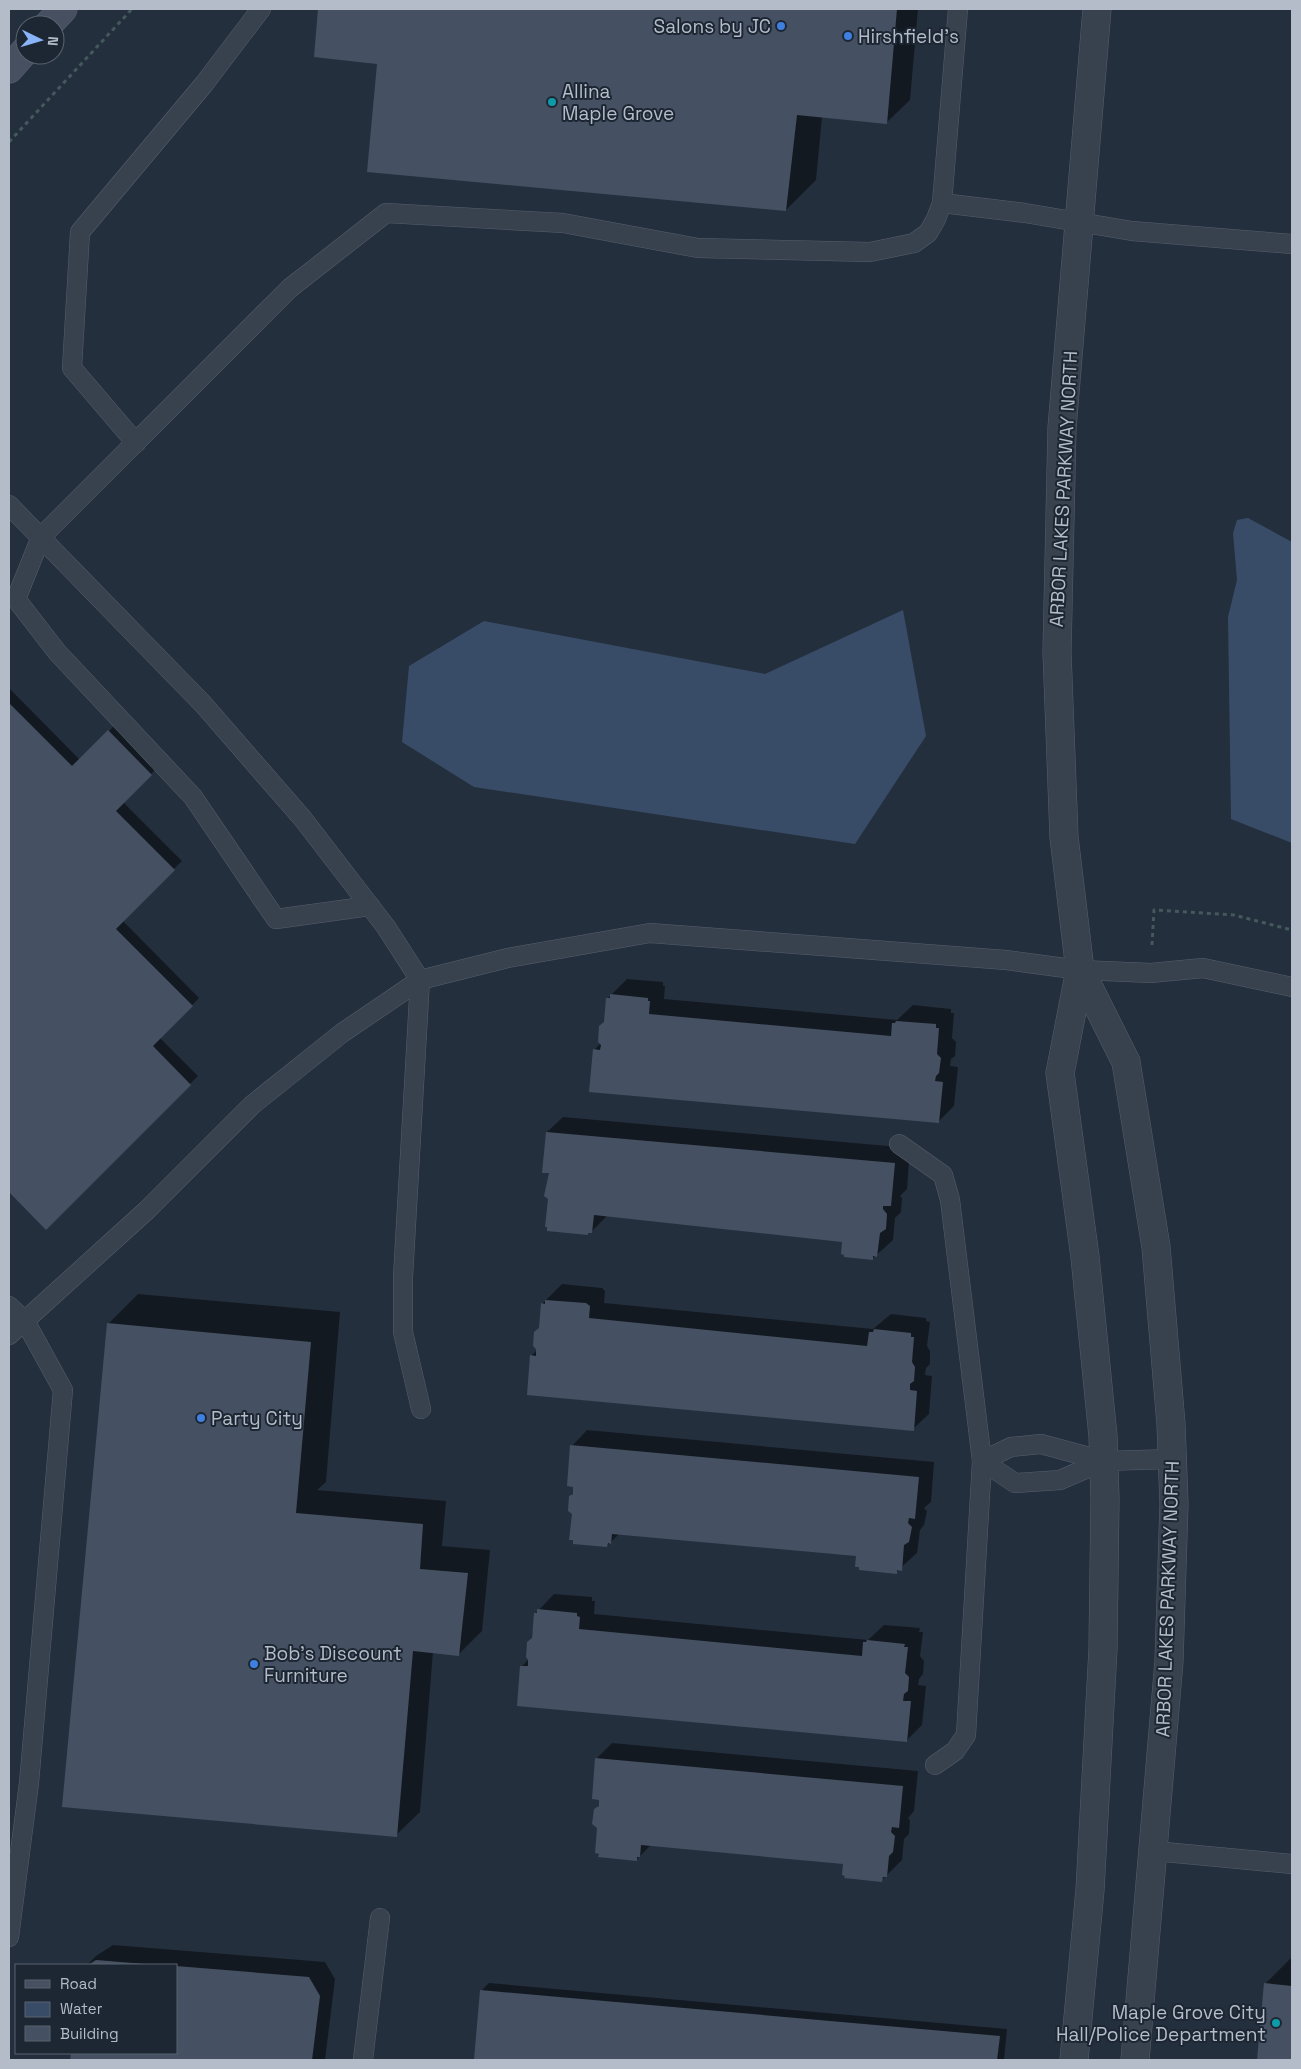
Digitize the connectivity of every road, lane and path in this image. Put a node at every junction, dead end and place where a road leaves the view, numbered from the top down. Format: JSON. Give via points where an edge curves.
{"nodes":[{"id":1,"x":132,"y":9,"type":"edge"},
{"id":2,"x":262,"y":9,"type":"edge"},
{"id":3,"x":958,"y":9,"type":"edge"},
{"id":4,"x":1098,"y":9,"type":"edge"},
{"id":5,"x":9,"y":142,"type":"edge"},
{"id":6,"x":942,"y":203,"type":"junction"},
{"id":7,"x":1080,"y":223,"type":"junction"},
{"id":8,"x":1292,"y":244,"type":"edge"},
{"id":9,"x":136,"y":442,"type":"junction"},
{"id":10,"x":9,"y":505,"type":"edge"},
{"id":11,"x":41,"y":537,"type":"junction"},
{"id":12,"x":370,"y":906,"type":"junction"},
{"id":13,"x":1292,"y":930,"type":"edge"},
{"id":14,"x":1080,"y":970,"type":"junction"},
{"id":15,"x":1151,"y":973,"type":"junction"},
{"id":16,"x":420,"y":980,"type":"junction"},
{"id":17,"x":1292,"y":987,"type":"edge"},
{"id":18,"x":899,"y":1144,"type":"dead end"},
{"id":19,"x":9,"y":1306,"type":"edge"},
{"id":20,"x":25,"y":1321,"type":"junction"},
{"id":21,"x":9,"y":1335,"type":"edge"},
{"id":22,"x":420,"y":1409,"type":"dead end"},
{"id":23,"x":1172,"y":1460,"type":"junction"},
{"id":24,"x":982,"y":1462,"type":"junction"},
{"id":25,"x":1104,"y":1462,"type":"junction"},
{"id":26,"x":935,"y":1765,"type":"dead end"},
{"id":27,"x":1154,"y":1851,"type":"junction"},
{"id":28,"x":1292,"y":1864,"type":"edge"},
{"id":29,"x":380,"y":1918,"type":"dead end"},
{"id":30,"x":9,"y":1937,"type":"edge"},
{"id":31,"x":363,"y":2060,"type":"edge"},
{"id":32,"x":1074,"y":2060,"type":"edge"},
{"id":33,"x":1135,"y":2060,"type":"edge"}],
"edges":[{"from":1,"to":5,"type":"path"},
{"from":2,"to":9,"type":"lane","via":[[80,232],[72,368]]},
{"from":3,"to":6,"type":"lane"},
{"from":4,"to":7,"type":"street","name":"ARBOR LAKES PARKWAY NORTH"},
{"from":6,"to":7,"type":"lane"},
{"from":6,"to":9,"type":"lane","via":[[928,233],[914,244],[870,252],[698,248],[563,223],[386,213],[290,288]]},
{"from":7,"to":8,"type":"lane","via":[[1132,231]]},
{"from":7,"to":14,"type":"street","name":"ARBOR LAKES PARKWAY NORTH","via":[[1062,428],[1057,652],[1064,838]]},
{"from":9,"to":11,"type":"lane"},
{"from":10,"to":11,"type":"lane"},
{"from":11,"to":12,"type":"lane","via":[[203,704],[303,819]]},
{"from":11,"to":12,"type":"lane","via":[[16,599],[57,652],[193,797],[276,919]]},
{"from":12,"to":16,"type":"lane"},
{"from":13,"to":15,"type":"path","via":[[1234,915],[1154,910]]},
{"from":14,"to":15,"type":"lane"},
{"from":14,"to":16,"type":"lane","via":[[1006,960],[650,933],[508,958]]},
{"from":14,"to":23,"type":"street","name":"ARBOR LAKES PARKWAY NORTH","via":[[1126,1062],[1156,1246]]},
{"from":14,"to":25,"type":"street","name":"ARBOR LAKES PARKWAY NORTH","via":[[1060,1073],[1085,1257]]},
{"from":15,"to":17,"type":"lane","via":[[1203,968]]},
{"from":16,"to":20,"type":"lane","via":[[342,1032],[252,1105],[147,1210]]},
{"from":16,"to":22,"type":"lane","via":[[403,1277],[403,1332]]},
{"from":18,"to":24,"type":"lane","via":[[943,1175],[950,1200]]},
{"from":19,"to":20,"type":"lane"},
{"from":20,"to":21,"type":"lane"},
{"from":20,"to":30,"type":"lane","via":[[63,1390],[29,1784]]},
{"from":23,"to":25,"type":"lane"},
{"from":23,"to":27,"type":"street","name":"ARBOR LAKES PARKWAY NORTH","via":[[1174,1504],[1169,1661]]},
{"from":24,"to":25,"type":"lane","via":[[1011,1447],[1041,1444]]},
{"from":24,"to":25,"type":"lane","via":[[1015,1483],[1060,1480]]},
{"from":24,"to":26,"type":"lane","via":[[966,1735],[955,1751]]},
{"from":25,"to":32,"type":"street","name":"ARBOR LAKES PARKWAY NORTH","via":[[1103,1649],[1090,1890]]},
{"from":27,"to":28,"type":"lane"},
{"from":27,"to":33,"type":"street","name":"ARBOR LAKES PARKWAY NORTH"},
{"from":29,"to":31,"type":"lane"}]}
